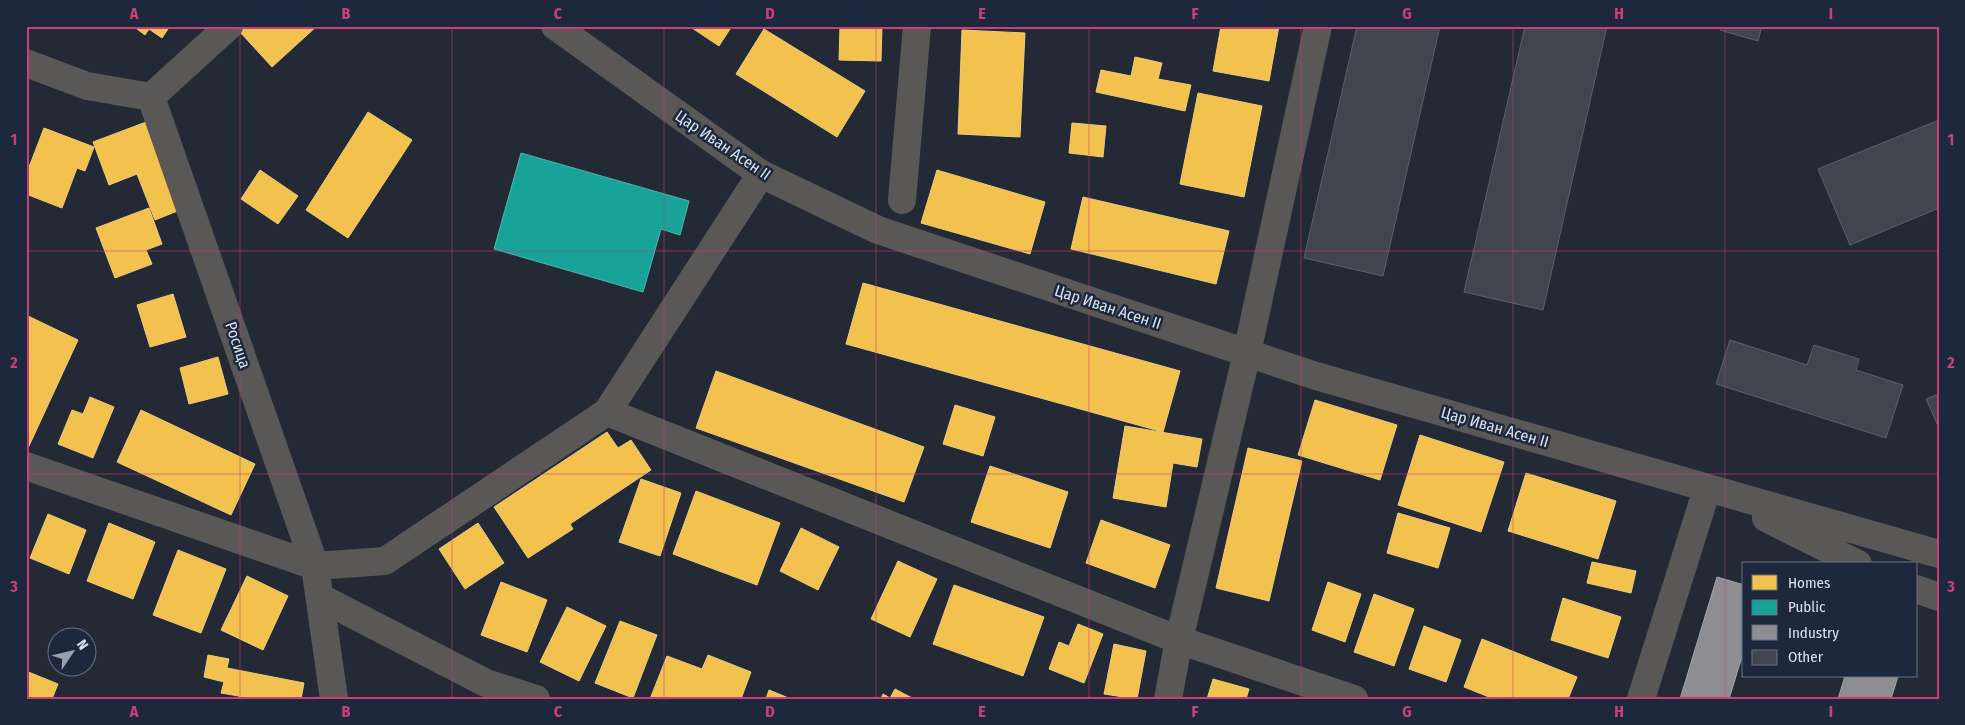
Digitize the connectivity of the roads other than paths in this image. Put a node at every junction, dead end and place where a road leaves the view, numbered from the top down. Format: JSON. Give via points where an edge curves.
{"nodes":[{"id":1,"x":229,"y":26,"type":"edge"},
{"id":2,"x":555,"y":26,"type":"edge"},
{"id":3,"x":917,"y":26,"type":"edge"},
{"id":4,"x":1318,"y":26,"type":"edge"},
{"id":5,"x":26,"y":63,"type":"edge"},
{"id":6,"x":151,"y":97,"type":"junction"},
{"id":7,"x":761,"y":174,"type":"junction"},
{"id":8,"x":902,"y":200,"type":"dead end"},
{"id":9,"x":1247,"y":353,"type":"junction"},
{"id":10,"x":607,"y":412,"type":"junction"},
{"id":11,"x":26,"y":466,"type":"edge"},
{"id":12,"x":1707,"y":489,"type":"junction"},
{"id":13,"x":1939,"y":554,"type":"edge"},
{"id":14,"x":1939,"y":561,"type":"edge"},
{"id":15,"x":1854,"y":562,"type":"edge"},
{"id":16,"x":315,"y":566,"type":"junction"},
{"id":17,"x":1918,"y":570,"type":"edge"},
{"id":18,"x":1918,"y":591,"type":"edge"},
{"id":19,"x":1939,"y":597,"type":"edge"},
{"id":20,"x":321,"y":598,"type":"junction"},
{"id":21,"x":1179,"y":640,"type":"junction"},
{"id":22,"x":334,"y":699,"type":"edge"},
{"id":23,"x":536,"y":699,"type":"edge"},
{"id":24,"x":1168,"y":699,"type":"edge"},
{"id":25,"x":1354,"y":699,"type":"edge"},
{"id":26,"x":1641,"y":699,"type":"edge"}],
"edges":[{"from":1,"to":6,"type":"street"},
{"from":2,"to":7,"type":"street","name":"Цар Иван Асен II"},
{"from":3,"to":8,"type":"street"},
{"from":4,"to":9,"type":"street"},
{"from":5,"to":6,"type":"street","via":[[87,86]]},
{"from":6,"to":16,"type":"street","name":"Росица"},
{"from":7,"to":9,"type":"street","name":"Цар Иван Асен II","via":[[878,230]]},
{"from":7,"to":10,"type":"street"},
{"from":9,"to":12,"type":"street","name":"Цар Иван Асен II"},
{"from":9,"to":21,"type":"street"},
{"from":10,"to":16,"type":"street","via":[[385,561]]},
{"from":10,"to":21,"type":"street"},
{"from":11,"to":16,"type":"street"},
{"from":12,"to":13,"type":"street","name":"Цар Иван Асен II"},
{"from":12,"to":15,"type":"street","name":"Цар Иван Асен II"},
{"from":12,"to":26,"type":"street"},
{"from":14,"to":17,"type":"street"},
{"from":16,"to":20,"type":"street","name":"Росица"},
{"from":18,"to":19,"type":"street"},
{"from":20,"to":22,"type":"street","name":"Росица"},
{"from":20,"to":23,"type":"street","via":[[486,683]]},
{"from":21,"to":24,"type":"street"},
{"from":21,"to":25,"type":"street"}]}
